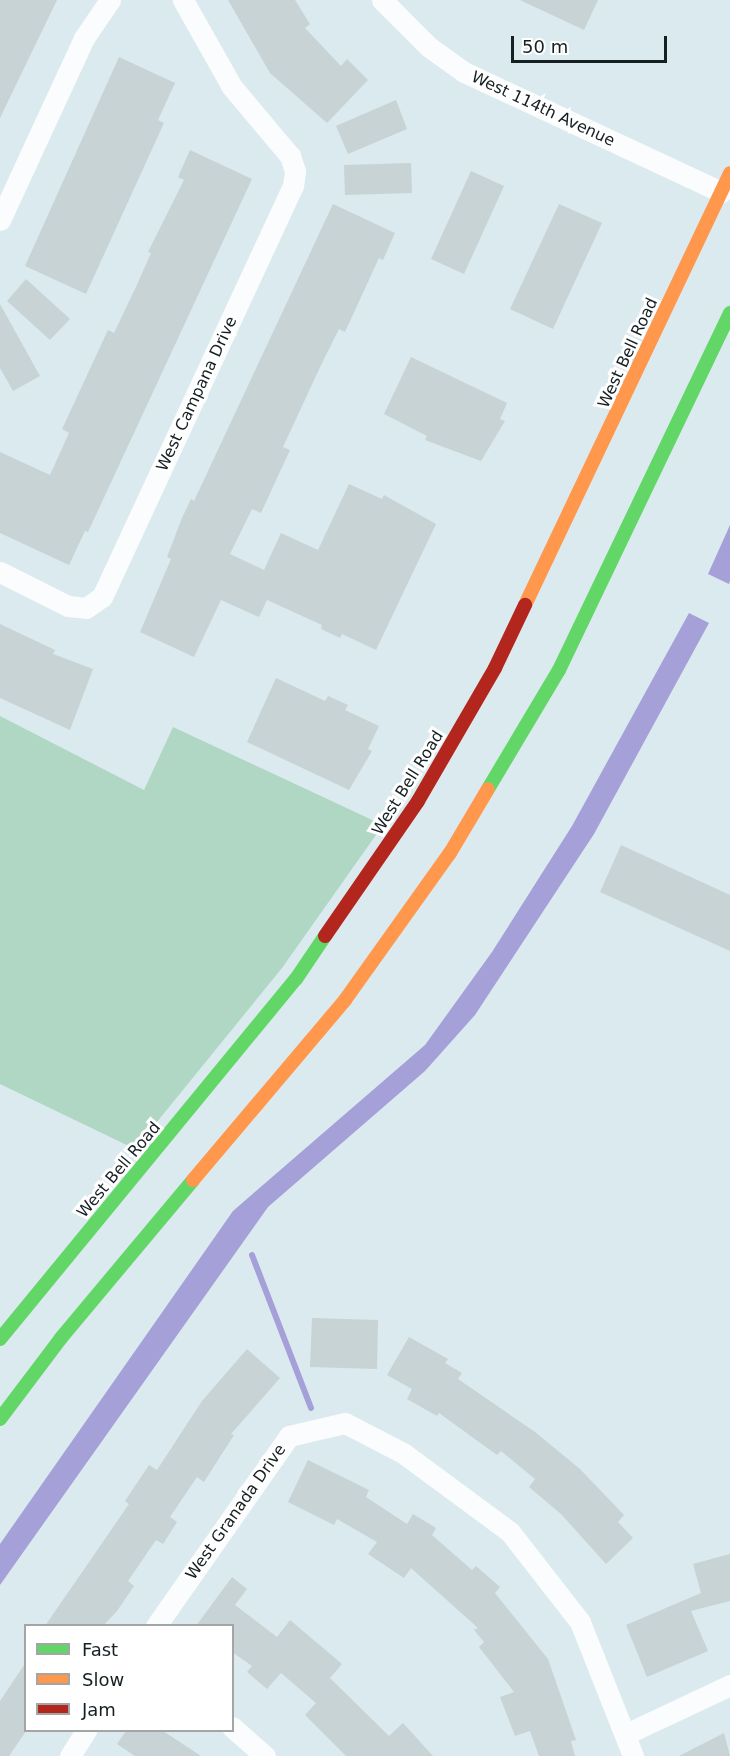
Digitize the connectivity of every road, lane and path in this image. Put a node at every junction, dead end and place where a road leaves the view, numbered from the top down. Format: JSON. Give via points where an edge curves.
{"nodes":[{"id":1,"x":110,"y":0,"type":"edge"},
{"id":2,"x":183,"y":0,"type":"edge"},
{"id":3,"x":382,"y":0,"type":"edge"},
{"id":4,"x":726,"y":182,"type":"edge"},
{"id":5,"x":0,"y":220,"type":"edge"},
{"id":6,"x":730,"y":314,"type":"edge"},
{"id":7,"x":0,"y":572,"type":"edge"},
{"id":8,"x":0,"y":1339,"type":"edge"},
{"id":9,"x":0,"y":1419,"type":"edge"},
{"id":10,"x":157,"y":1624,"type":"edge"},
{"id":11,"x":730,"y":1685,"type":"edge"},
{"id":12,"x":234,"y":1729,"type":"edge"},
{"id":13,"x":85,"y":1732,"type":"edge"},
{"id":14,"x":626,"y":1734,"type":"junction"},
{"id":15,"x":70,"y":1756,"type":"edge"},
{"id":16,"x":265,"y":1756,"type":"edge"},
{"id":17,"x":633,"y":1756,"type":"edge"}],
"edges":[{"from":1,"to":5,"type":"street","via":[[84,38]]},
{"from":2,"to":7,"type":"street","name":"West Campana Drive","via":[[214,61],[248,109],[290,156],[295,171],[289,194],[107,589],[86,608],[68,606]]},
{"from":3,"to":4,"type":"street","name":"West 114th Avenue","via":[[429,47],[464,72]]},
{"from":4,"to":8,"type":"main road","name":"West Bell Road","via":[[500,658],[418,801],[296,980]]},
{"from":6,"to":9,"type":"main road","via":[[559,670],[450,853],[345,1000],[62,1338]]},
{"from":10,"to":14,"type":"street","name":"West Granada Drive","via":[[289,1436],[345,1424],[403,1453],[510,1532],[580,1622]]},
{"from":11,"to":14,"type":"street"},
{"from":12,"to":16,"type":"street"},
{"from":13,"to":15,"type":"street"},
{"from":14,"to":17,"type":"street","name":"West Granada Drive"}]}
